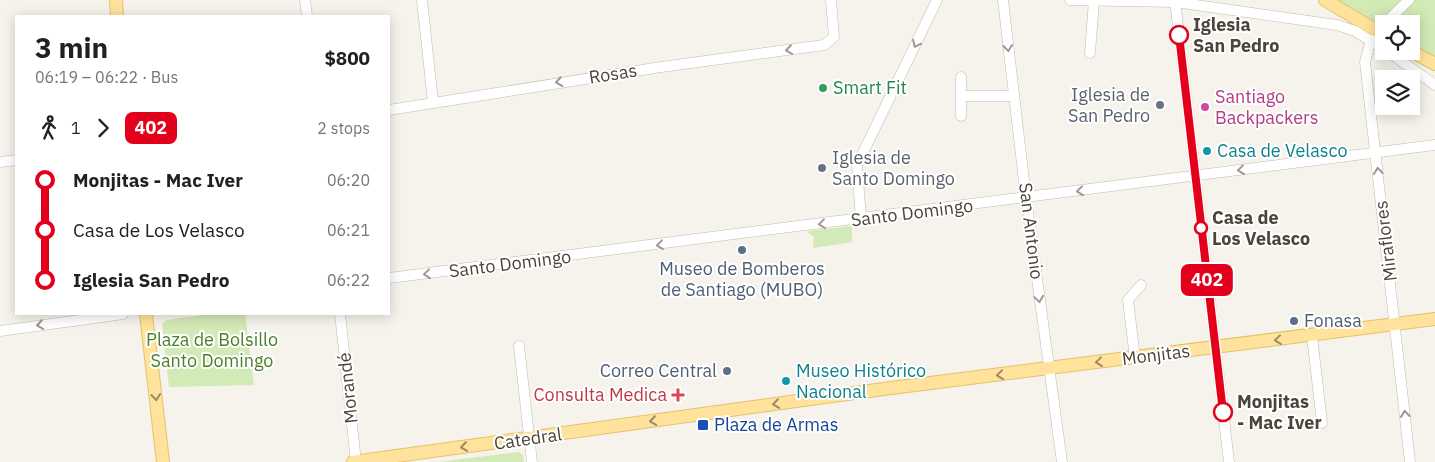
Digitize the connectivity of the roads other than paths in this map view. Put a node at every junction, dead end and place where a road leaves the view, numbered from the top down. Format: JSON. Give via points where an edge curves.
{"nodes":[{"id":1,"x":116,"y":0,"type":"edge"},
{"id":2,"x":305,"y":0,"type":"edge"},
{"id":3,"x":422,"y":0,"type":"edge"},
{"id":4,"x":937,"y":0,"type":"edge"},
{"id":5,"x":1002,"y":0,"type":"edge"},
{"id":6,"x":1070,"y":0,"type":"edge"},
{"id":7,"x":1094,"y":0,"type":"edge"},
{"id":8,"x":1325,"y":0,"type":"edge"},
{"id":9,"x":1409,"y":0,"type":"edge"},
{"id":10,"x":1175,"y":1,"type":"edge"},
{"id":11,"x":835,"y":2,"type":"edge"},
{"id":12,"x":117,"y":15,"type":"edge"},
{"id":13,"x":306,"y":15,"type":"edge"},
{"id":14,"x":1395,"y":15,"type":"edge"},
{"id":15,"x":1375,"y":28,"type":"edge"},
{"id":16,"x":1375,"y":31,"type":"edge"},
{"id":17,"x":1375,"y":38,"type":"edge"},
{"id":18,"x":1090,"y":53,"type":"dead end"},
{"id":19,"x":1420,"y":56,"type":"edge"},
{"id":20,"x":1400,"y":60,"type":"edge"},
{"id":21,"x":1435,"y":64,"type":"edge"},
{"id":22,"x":961,"y":77,"type":"dead end"},
{"id":23,"x":1435,"y":85,"type":"edge"},
{"id":24,"x":961,"y":96,"type":"junction"},
{"id":25,"x":1014,"y":96,"type":"junction"},
{"id":26,"x":433,"y":102,"type":"junction"},
{"id":27,"x":390,"y":110,"type":"edge"},
{"id":28,"x":961,"y":116,"type":"dead end"},
{"id":29,"x":1435,"y":145,"type":"edge"},
{"id":30,"x":1376,"y":153,"type":"junction"},
{"id":31,"x":15,"y":160,"type":"edge"},
{"id":32,"x":0,"y":162,"type":"edge"},
{"id":33,"x":1195,"y":176,"type":"junction"},
{"id":34,"x":1026,"y":198,"type":"junction"},
{"id":35,"x":861,"y":219,"type":"junction"},
{"id":36,"x":390,"y":278,"type":"edge"},
{"id":37,"x":1141,"y":285,"type":"dead end"},
{"id":38,"x":115,"y":315,"type":"edge"},
{"id":39,"x":146,"y":315,"type":"edge"},
{"id":40,"x":340,"y":315,"type":"edge"},
{"id":41,"x":1435,"y":319,"type":"edge"},
{"id":42,"x":1395,"y":324,"type":"junction"},
{"id":43,"x":0,"y":330,"type":"edge"},
{"id":44,"x":1312,"y":336,"type":"junction"},
{"id":45,"x":519,"y":346,"type":"dead end"},
{"id":46,"x":1215,"y":348,"type":"junction"},
{"id":47,"x":1135,"y":358,"type":"junction"},
{"id":48,"x":1049,"y":369,"type":"junction"},
{"id":49,"x":702,"y":415,"type":"joint"},
{"id":50,"x":1322,"y":423,"type":"dead end"},
{"id":51,"x":529,"y":438,"type":"junction"},
{"id":52,"x":163,"y":462,"type":"edge"},
{"id":53,"x":355,"y":462,"type":"edge"},
{"id":54,"x":532,"y":462,"type":"edge"},
{"id":55,"x":1062,"y":462,"type":"edge"},
{"id":56,"x":1229,"y":462,"type":"edge"},
{"id":57,"x":1410,"y":462,"type":"edge"}],
"edges":[{"from":1,"to":12,"type":"main road"},
{"from":2,"to":13,"type":"street"},
{"from":3,"to":26,"type":"street"},
{"from":4,"to":35,"type":"street","one_way":true,"via":[[856,170]]},
{"from":5,"to":25,"type":"street","name":"San Antonio","one_way":true},
{"from":6,"to":7,"type":"street"},
{"from":7,"to":10,"type":"street"},
{"from":7,"to":18,"type":"street"},
{"from":8,"to":15,"type":"main road"},
{"from":9,"to":14,"type":"street"},
{"from":10,"to":16,"type":"street","via":[[1337,25],[1355,31]]},
{"from":10,"to":33,"type":"street"},
{"from":11,"to":26,"type":"street","name":"Rosas","one_way":true,"via":[[834,37],[828,44],[820,46]]},
{"from":17,"to":30,"type":"street","name":"Miraflores","via":[[1367,50],[1365,62]]},
{"from":19,"to":21,"type":"main road"},
{"from":20,"to":23,"type":"street"},
{"from":22,"to":24,"type":"street"},
{"from":24,"to":25,"type":"street"},
{"from":24,"to":28,"type":"street"},
{"from":25,"to":34,"type":"street","name":"San Antonio"},
{"from":26,"to":27,"type":"street","name":"Rosas"},
{"from":29,"to":30,"type":"street","name":"Santo Domingo"},
{"from":30,"to":33,"type":"street","name":"Santo Domingo","one_way":true},
{"from":42,"to":30,"type":"street","name":"Miraflores","one_way":true},
{"from":31,"to":32,"type":"street"},
{"from":33,"to":34,"type":"street","name":"Santo Domingo","one_way":true},
{"from":33,"to":46,"type":"street"},
{"from":34,"to":35,"type":"street","name":"Santo Domingo"},
{"from":34,"to":48,"type":"street","name":"San Antonio","one_way":true},
{"from":35,"to":36,"type":"street","name":"Santo Domingo","one_way":true},
{"from":37,"to":47,"type":"street","via":[[1128,300]]},
{"from":38,"to":43,"type":"street","one_way":true},
{"from":39,"to":52,"type":"main road","one_way":true},
{"from":40,"to":53,"type":"street","name":"Morandé"},
{"from":41,"to":42,"type":"main road","name":"Monjitas"},
{"from":42,"to":44,"type":"main road","name":"Monjitas"},
{"from":57,"to":42,"type":"street","name":"Miraflores","one_way":true},
{"from":44,"to":46,"type":"main road","name":"Monjitas","one_way":true},
{"from":44,"to":50,"type":"street"},
{"from":45,"to":51,"type":"street"},
{"from":46,"to":47,"type":"main road","name":"Monjitas"},
{"from":46,"to":56,"type":"street"},
{"from":47,"to":48,"type":"main road","name":"Monjitas","one_way":true},
{"from":48,"to":49,"type":"main road","name":"Monjitas","one_way":true},
{"from":48,"to":55,"type":"street","name":"San Antonio"},
{"from":49,"to":51,"type":"main road","name":"Catedral","one_way":true},
{"from":51,"to":53,"type":"main road","name":"Catedral","one_way":true},
{"from":51,"to":54,"type":"street"}]}
